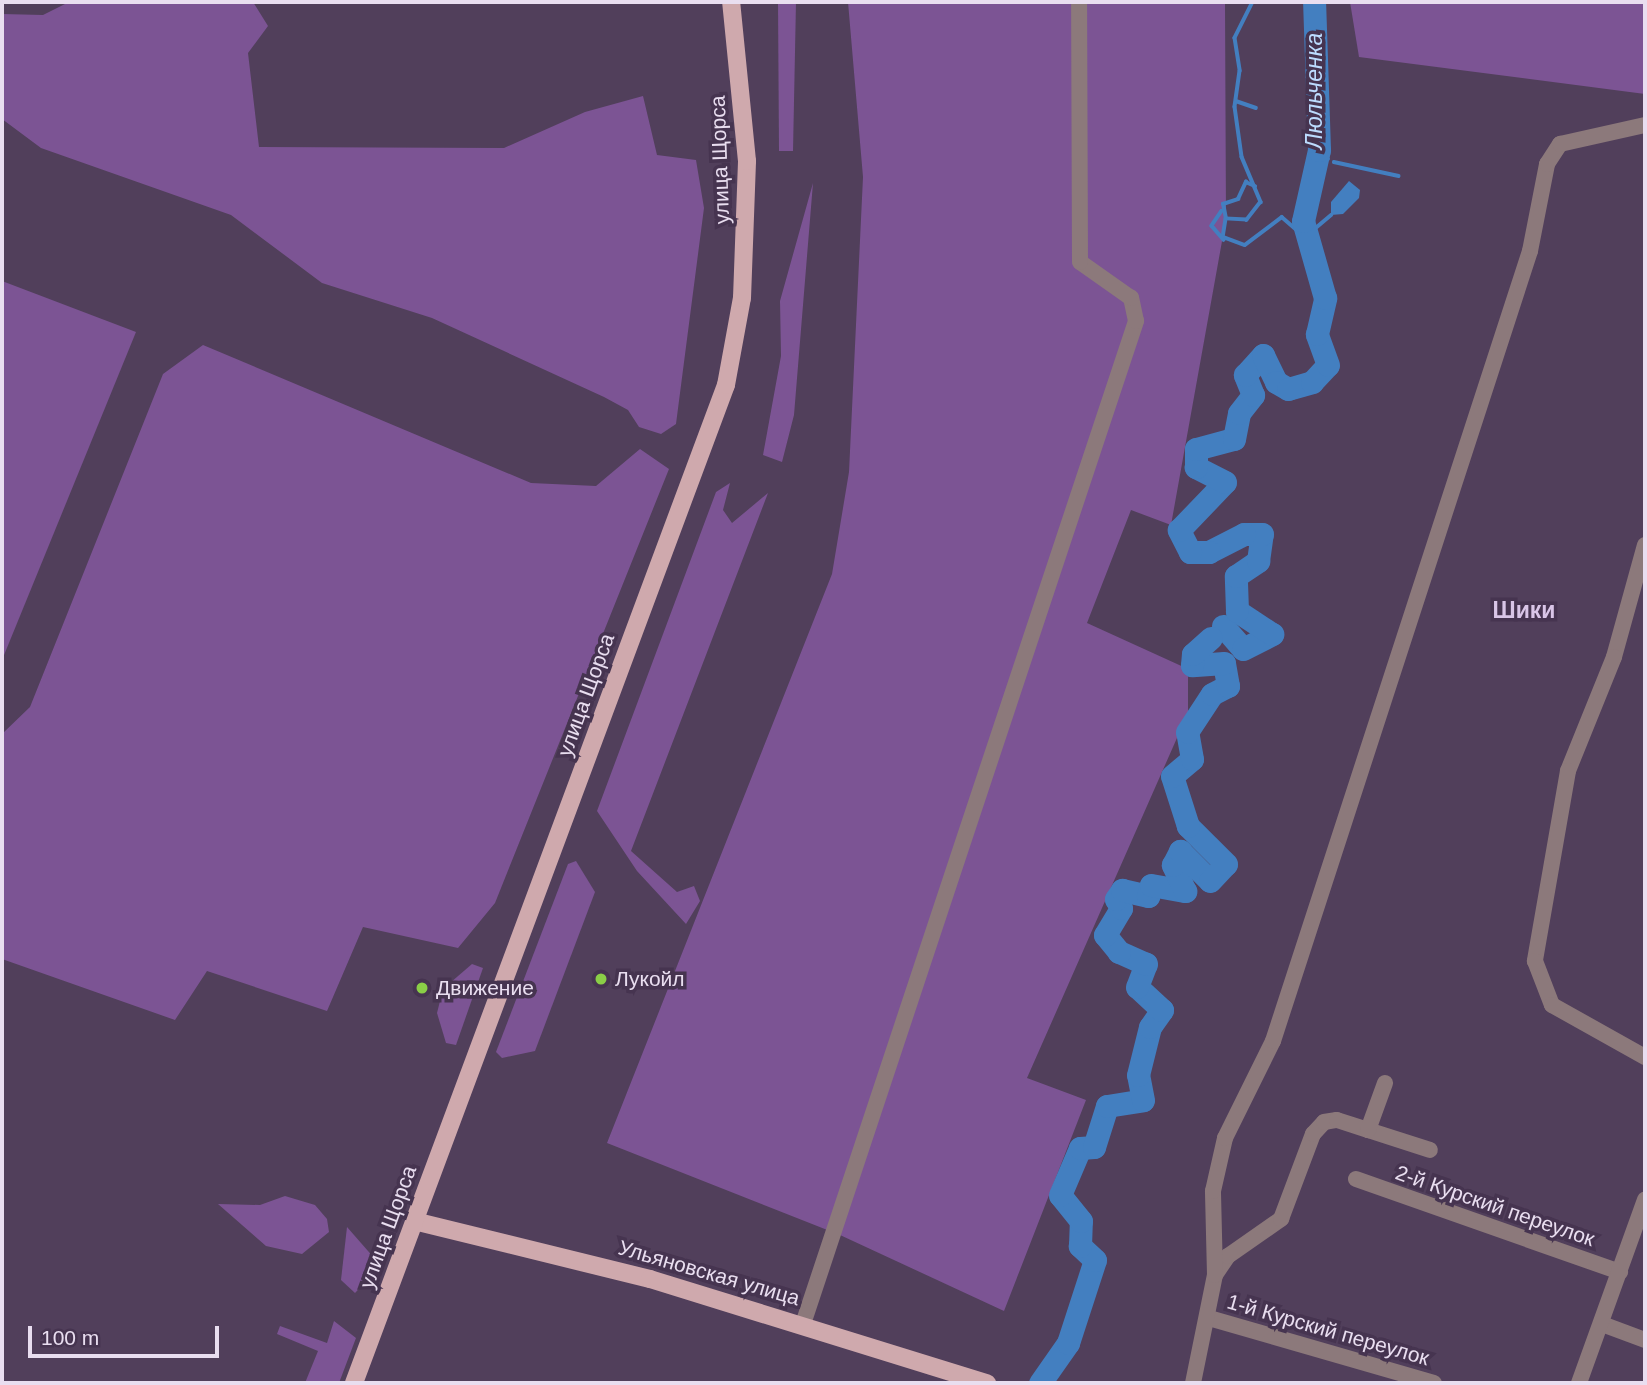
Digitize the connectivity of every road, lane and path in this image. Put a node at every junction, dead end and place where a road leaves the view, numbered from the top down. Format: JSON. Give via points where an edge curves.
{"nodes":[{"id":1,"x":731,"y":2,"type":"edge"},
{"id":2,"x":1079,"y":2,"type":"edge"},
{"id":3,"x":1645,"y":125,"type":"edge"},
{"id":4,"x":1645,"y":545,"type":"edge"},
{"id":5,"x":1645,"y":1057,"type":"edge"},
{"id":6,"x":1385,"y":1083,"type":"dead end"},
{"id":7,"x":1368,"y":1130,"type":"junction"},
{"id":8,"x":1430,"y":1150,"type":"dead end"},
{"id":9,"x":1356,"y":1179,"type":"dead end"},
{"id":10,"x":1645,"y":1200,"type":"edge"},
{"id":11,"x":414,"y":1221,"type":"junction"},
{"id":12,"x":1641,"y":1230,"type":"edge"},
{"id":13,"x":1620,"y":1272,"type":"junction"},
{"id":14,"x":1215,"y":1275,"type":"junction"},
{"id":15,"x":1209,"y":1318,"type":"junction"},
{"id":16,"x":803,"y":1324,"type":"junction"},
{"id":17,"x":1602,"y":1324,"type":"junction"},
{"id":18,"x":1645,"y":1340,"type":"edge"},
{"id":19,"x":354,"y":1383,"type":"edge"},
{"id":20,"x":987,"y":1383,"type":"edge"},
{"id":21,"x":1194,"y":1383,"type":"edge"},
{"id":22,"x":1434,"y":1383,"type":"edge"},
{"id":23,"x":1579,"y":1383,"type":"edge"}],
"edges":[{"from":1,"to":11,"type":"main road","name":"улица Щорса","via":[[747,161],[742,298],[726,385]]},
{"from":2,"to":16,"type":"street","via":[[1080,262],[1130,298],[1136,321]]},
{"from":3,"to":14,"type":"street","via":[[1560,144],[1547,164],[1530,251],[1273,1041],[1225,1138],[1213,1191]]},
{"from":4,"to":5,"type":"street","via":[[1614,657],[1568,771],[1535,961],[1539,982],[1552,1006]]},
{"from":6,"to":7,"type":"street"},
{"from":7,"to":8,"type":"street"},
{"from":7,"to":14,"type":"street","via":[[1324,1122],[1313,1135],[1281,1219],[1228,1256]]},
{"from":9,"to":13,"type":"street","name":"2-й Курский переулок"},
{"from":10,"to":12,"type":"street"},
{"from":11,"to":16,"type":"main road","name":"Ульяновская улица"},
{"from":11,"to":19,"type":"main road","name":"улица Щорса"},
{"from":12,"to":13,"type":"street"},
{"from":13,"to":17,"type":"street"},
{"from":14,"to":15,"type":"street"},
{"from":15,"to":21,"type":"street"},
{"from":15,"to":22,"type":"street","name":"1-й Курский переулок"},
{"from":16,"to":20,"type":"main road","name":"Ульяновская улица"},
{"from":17,"to":18,"type":"street"},
{"from":17,"to":23,"type":"street"}]}
